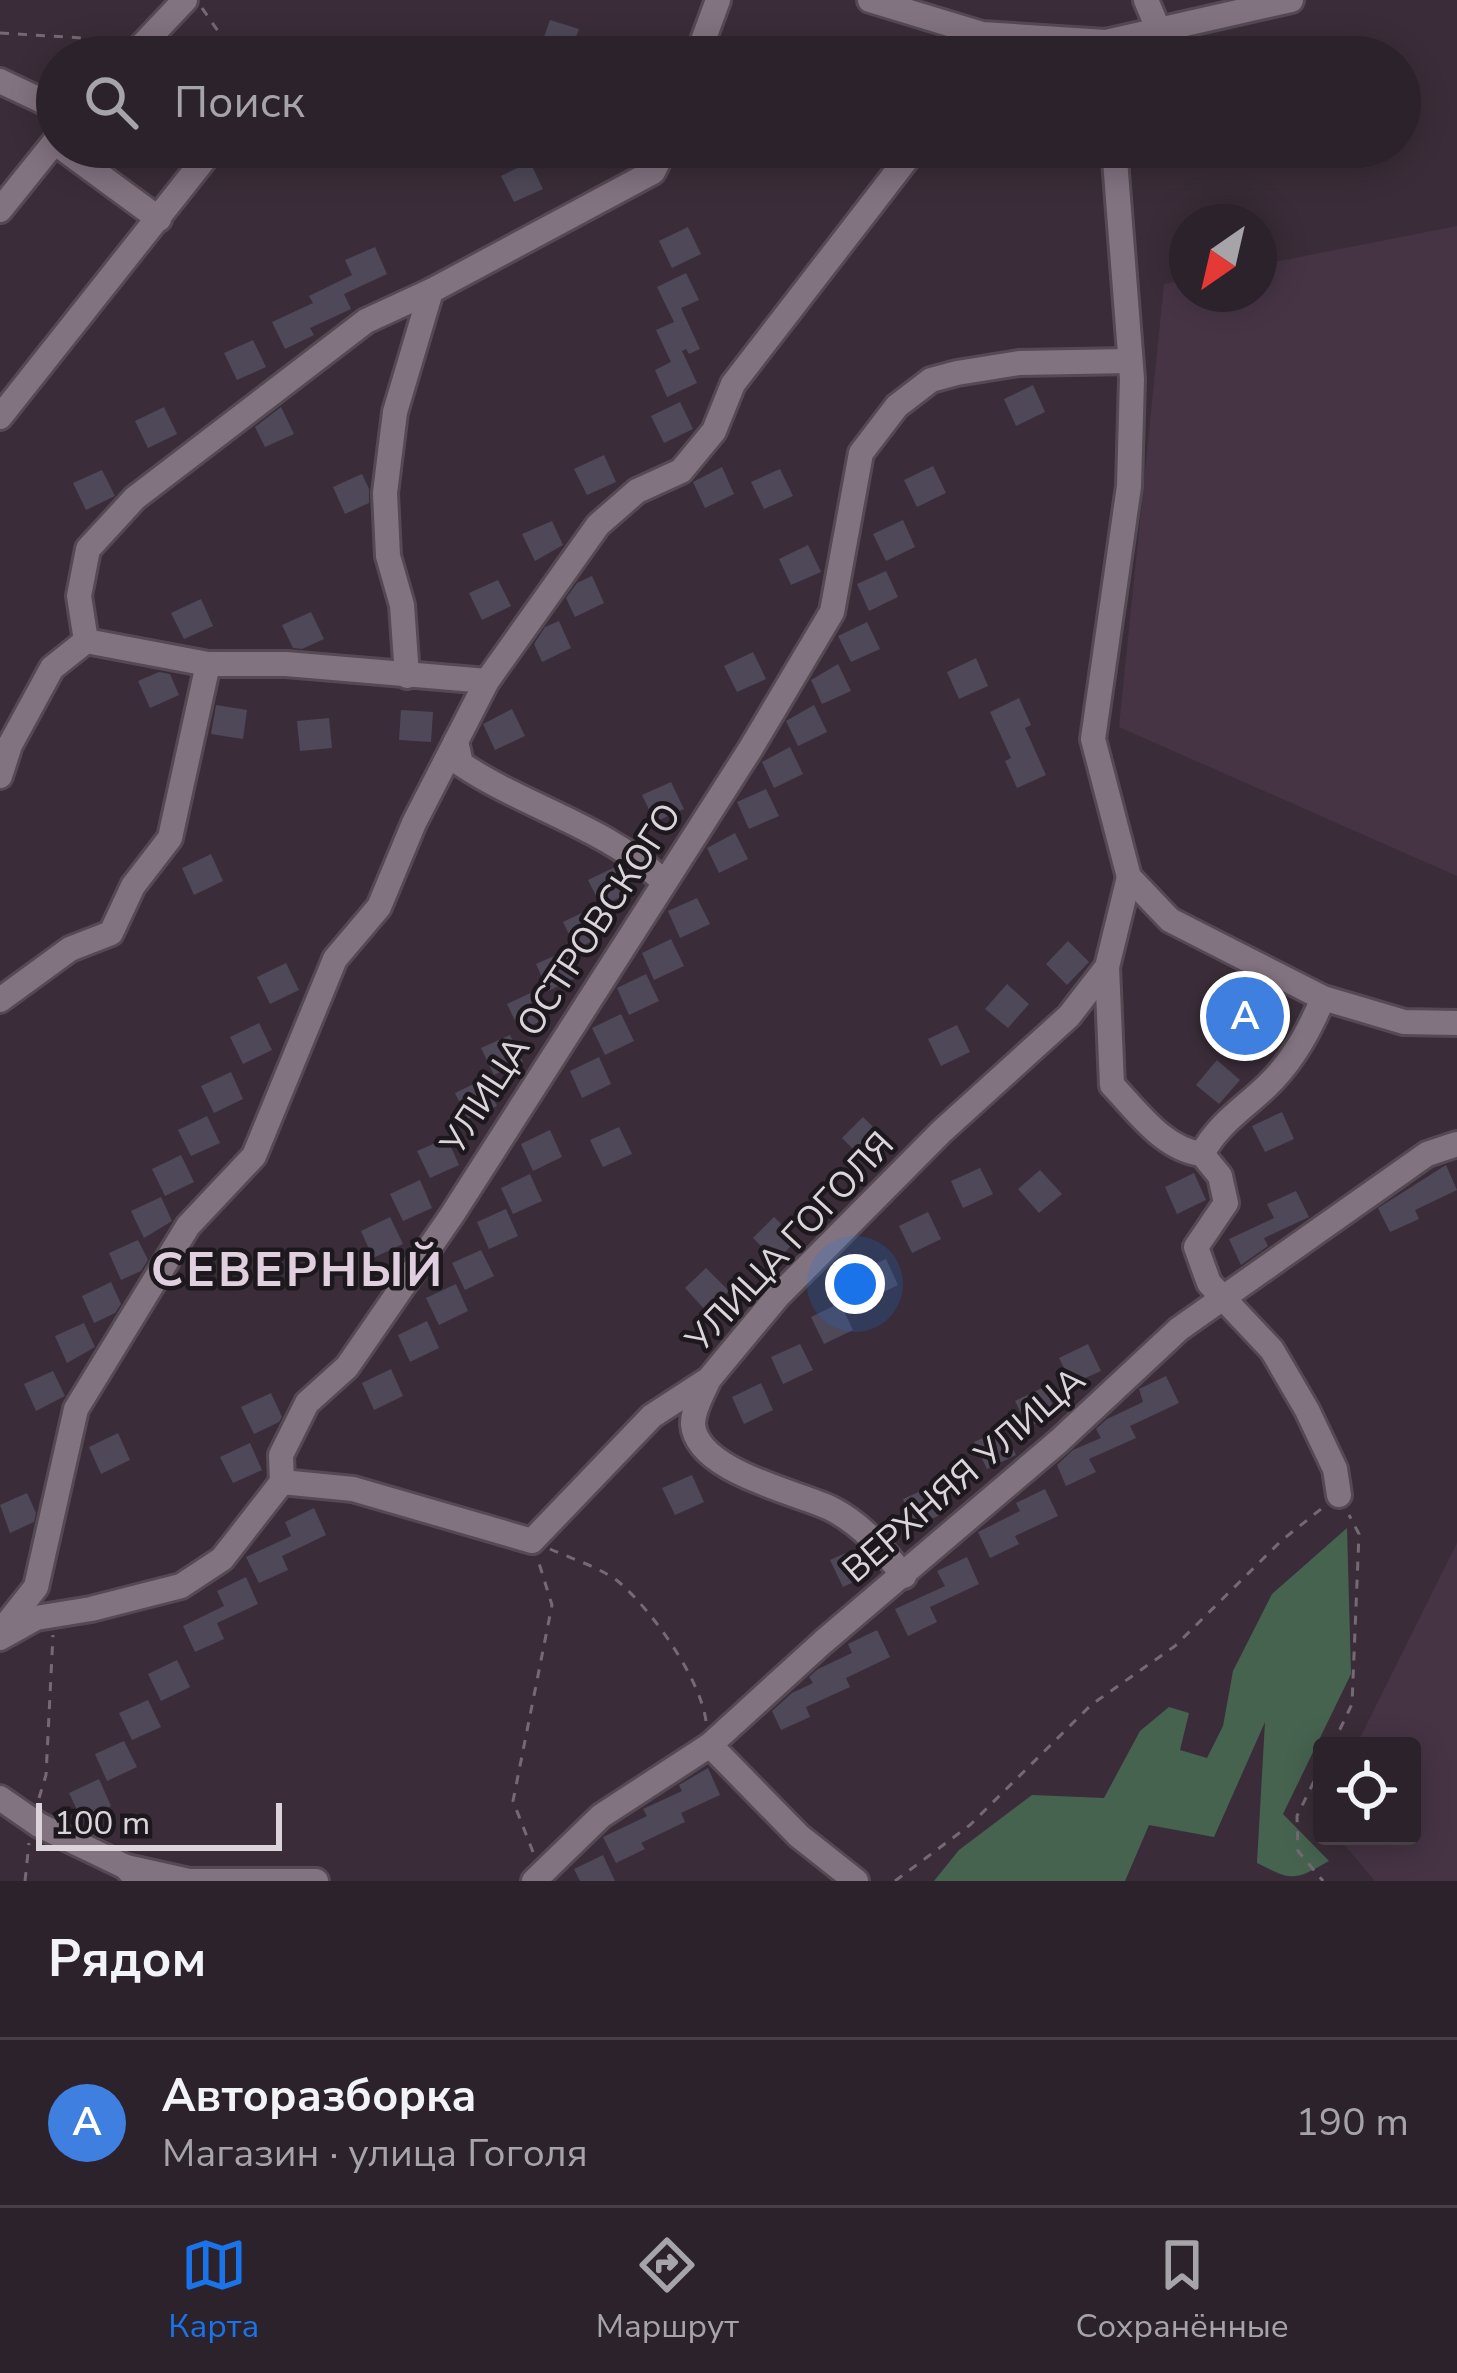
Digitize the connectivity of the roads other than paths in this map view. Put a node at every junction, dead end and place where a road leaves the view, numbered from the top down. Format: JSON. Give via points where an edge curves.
{"nodes":[{"id":1,"x":184,"y":0,"type":"edge"},
{"id":2,"x":718,"y":0,"type":"edge"},
{"id":3,"x":870,"y":0,"type":"edge"},
{"id":4,"x":1146,"y":0,"type":"edge"},
{"id":5,"x":1287,"y":0,"type":"edge"},
{"id":6,"x":1159,"y":31,"type":"junction"},
{"id":7,"x":151,"y":36,"type":"edge"},
{"id":8,"x":705,"y":36,"type":"edge"},
{"id":9,"x":955,"y":36,"type":"edge"},
{"id":10,"x":1145,"y":36,"type":"edge"},
{"id":11,"x":0,"y":81,"type":"edge"},
{"id":12,"x":36,"y":98,"type":"edge"},
{"id":13,"x":36,"y":168,"type":"edge"},
{"id":14,"x":91,"y":168,"type":"edge"},
{"id":15,"x":198,"y":168,"type":"edge"},
{"id":16,"x":655,"y":168,"type":"edge"},
{"id":17,"x":900,"y":168,"type":"edge"},
{"id":18,"x":1116,"y":168,"type":"edge"},
{"id":19,"x":0,"y":210,"type":"edge"},
{"id":20,"x":159,"y":219,"type":"junction"},
{"id":21,"x":431,"y":291,"type":"junction"},
{"id":22,"x":1130,"y":361,"type":"junction"},
{"id":23,"x":0,"y":417,"type":"edge"},
{"id":24,"x":86,"y":641,"type":"junction"},
{"id":25,"x":208,"y":664,"type":"junction"},
{"id":26,"x":407,"y":676,"type":"junction"},
{"id":27,"x":487,"y":681,"type":"junction"},
{"id":28,"x":456,"y":741,"type":"junction"},
{"id":29,"x":0,"y":776,"type":"edge"},
{"id":30,"x":1129,"y":877,"type":"junction"},
{"id":31,"x":663,"y":881,"type":"junction"},
{"id":32,"x":1106,"y":967,"type":"junction"},
{"id":33,"x":1323,"y":998,"type":"junction"},
{"id":34,"x":0,"y":1000,"type":"edge"},
{"id":35,"x":1457,"y":1024,"type":"edge"},
{"id":36,"x":1457,"y":1144,"type":"edge"},
{"id":37,"x":1202,"y":1154,"type":"junction"},
{"id":38,"x":1227,"y":1299,"type":"junction"},
{"id":39,"x":709,"y":1379,"type":"junction"},
{"id":40,"x":282,"y":1482,"type":"junction"},
{"id":41,"x":1339,"y":1495,"type":"road end"},
{"id":42,"x":904,"y":1576,"type":"junction"},
{"id":43,"x":0,"y":1635,"type":"edge"},
{"id":44,"x":710,"y":1745,"type":"junction"},
{"id":45,"x":0,"y":1798,"type":"edge"},
{"id":46,"x":131,"y":1874,"type":"edge"},
{"id":47,"x":538,"y":1877,"type":"edge"},
{"id":48,"x":316,"y":1881,"type":"edge"},
{"id":49,"x":856,"y":1881,"type":"edge"}],
"edges":[{"from":1,"to":7,"type":"street"},
{"from":2,"to":8,"type":"street"},
{"from":3,"to":9,"type":"street"},
{"from":4,"to":6,"type":"street"},
{"from":5,"to":6,"type":"street"},
{"from":6,"to":10,"type":"street"},
{"from":11,"to":12,"type":"street"},
{"from":13,"to":19,"type":"street"},
{"from":14,"to":20,"type":"street"},
{"from":15,"to":20,"type":"street"},
{"from":16,"to":21,"type":"street"},
{"from":17,"to":27,"type":"street","via":[[733,384],[714,430],[681,471],[637,491],[598,525]]},
{"from":18,"to":22,"type":"street"},
{"from":20,"to":23,"type":"street"},
{"from":21,"to":24,"type":"street","via":[[365,321],[135,498],[88,548],[79,596]]},
{"from":21,"to":26,"type":"street","via":[[395,412],[385,493]]},
{"from":22,"to":30,"type":"street","via":[[1130,485],[1093,739]]},
{"from":22,"to":31,"type":"street","name":"УЛИЦА ОСТРОВСКОГО","via":[[957,373],[931,380],[897,406],[861,453],[832,612]]},
{"from":24,"to":25,"type":"street"},
{"from":24,"to":29,"type":"street","via":[[52,668]]},
{"from":25,"to":26,"type":"street"},
{"from":25,"to":34,"type":"street","via":[[170,838],[133,886],[111,933],[70,949]]},
{"from":26,"to":27,"type":"street"},
{"from":27,"to":28,"type":"street"},
{"from":28,"to":31,"type":"street","via":[[461,764],[489,783],[582,827]]},
{"from":28,"to":43,"type":"street","via":[[380,907],[335,958],[254,1156],[188,1226],[76,1409],[37,1587]]},
{"from":30,"to":32,"type":"street","name":"УЛИЦА ГОГОЛЯ"},
{"from":30,"to":33,"type":"street","via":[[1170,920]]},
{"from":31,"to":40,"type":"street","name":"УЛИЦА ОСТРОВСКОГО","via":[[439,1234],[347,1366],[307,1403],[281,1455]]},
{"from":32,"to":37,"type":"street","via":[[1112,1085],[1164,1138]]},
{"from":32,"to":39,"type":"street","name":"УЛИЦА ГОГОЛЯ","via":[[1069,1016],[778,1296]]},
{"from":33,"to":35,"type":"street","via":[[1404,1022]]},
{"from":33,"to":37,"type":"street","via":[[1291,1058]]},
{"from":36,"to":38,"type":"street","name":"ВЕРХНЯЯ УЛИЦА","via":[[1427,1154]]},
{"from":37,"to":38,"type":"street","via":[[1220,1176],[1226,1203],[1196,1247],[1208,1282]]},
{"from":38,"to":41,"type":"street","via":[[1272,1350],[1307,1410]]},
{"from":38,"to":42,"type":"street","name":"ВЕРХНЯЯ УЛИЦА","via":[[1180,1329]]},
{"from":39,"to":40,"type":"street","name":"УЛИЦА ГОГОЛЯ","via":[[652,1416],[532,1541],[353,1489]]},
{"from":39,"to":42,"type":"street","via":[[694,1411],[693,1430],[705,1448],[873,1536]]},
{"from":40,"to":43,"type":"street","name":"УЛИЦА ОСТРОВСКОГО","via":[[222,1559],[181,1586],[36,1618]]},
{"from":42,"to":44,"type":"street","name":"ВЕРХНЯЯ УЛИЦА"},
{"from":44,"to":47,"type":"street","name":"ВЕРХНЯЯ УЛИЦА","via":[[601,1816]]},
{"from":44,"to":49,"type":"street"},
{"from":45,"to":46,"type":"street"},
{"from":46,"to":48,"type":"street"}]}
